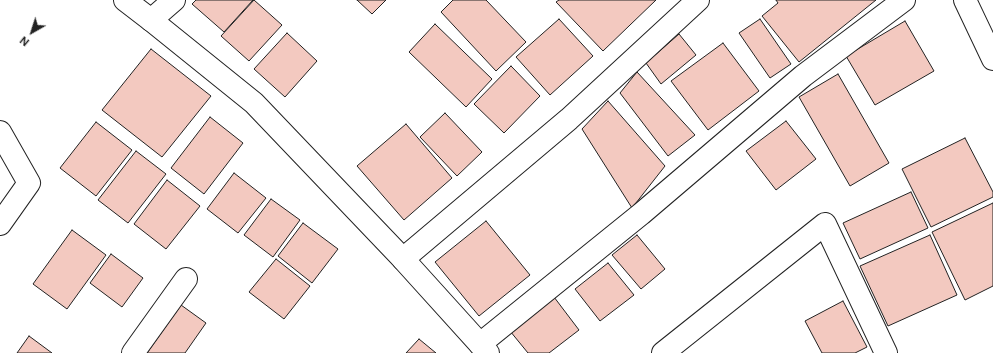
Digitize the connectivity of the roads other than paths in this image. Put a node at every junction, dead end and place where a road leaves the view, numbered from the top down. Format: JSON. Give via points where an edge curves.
{"nodes":[{"id":1,"x":125,"y":0,"type":"edge"},
{"id":2,"x":174,"y":0,"type":"edge"},
{"id":3,"x":698,"y":0,"type":"edge"},
{"id":4,"x":904,"y":0,"type":"edge"},
{"id":5,"x":964,"y":0,"type":"edge"},
{"id":6,"x":151,"y":20,"type":"junction"},
{"id":7,"x":993,"y":59,"type":"edge"},
{"id":8,"x":0,"y":132,"type":"edge"},
{"id":9,"x":0,"y":224,"type":"edge"},
{"id":10,"x":403,"y":259,"type":"junction"},
{"id":11,"x":186,"y":279,"type":"dead end"},
{"id":12,"x":484,"y":348,"type":"edge"},
{"id":13,"x":133,"y":353,"type":"edge"},
{"id":14,"x":663,"y":353,"type":"edge"},
{"id":15,"x":886,"y":353,"type":"edge"}],
"edges":[{"from":1,"to":6,"type":"street"},
{"from":2,"to":6,"type":"street"},
{"from":3,"to":10,"type":"street","via":[[569,119]]},
{"from":4,"to":12,"type":"street","via":[[802,76]]},
{"from":5,"to":7,"type":"street"},
{"from":6,"to":10,"type":"street","via":[[254,104]]},
{"from":8,"to":9,"type":"street","via":[[29,183]]},
{"from":10,"to":12,"type":"street"},
{"from":11,"to":13,"type":"street"},
{"from":14,"to":15,"type":"street","via":[[825,224]]}]}
